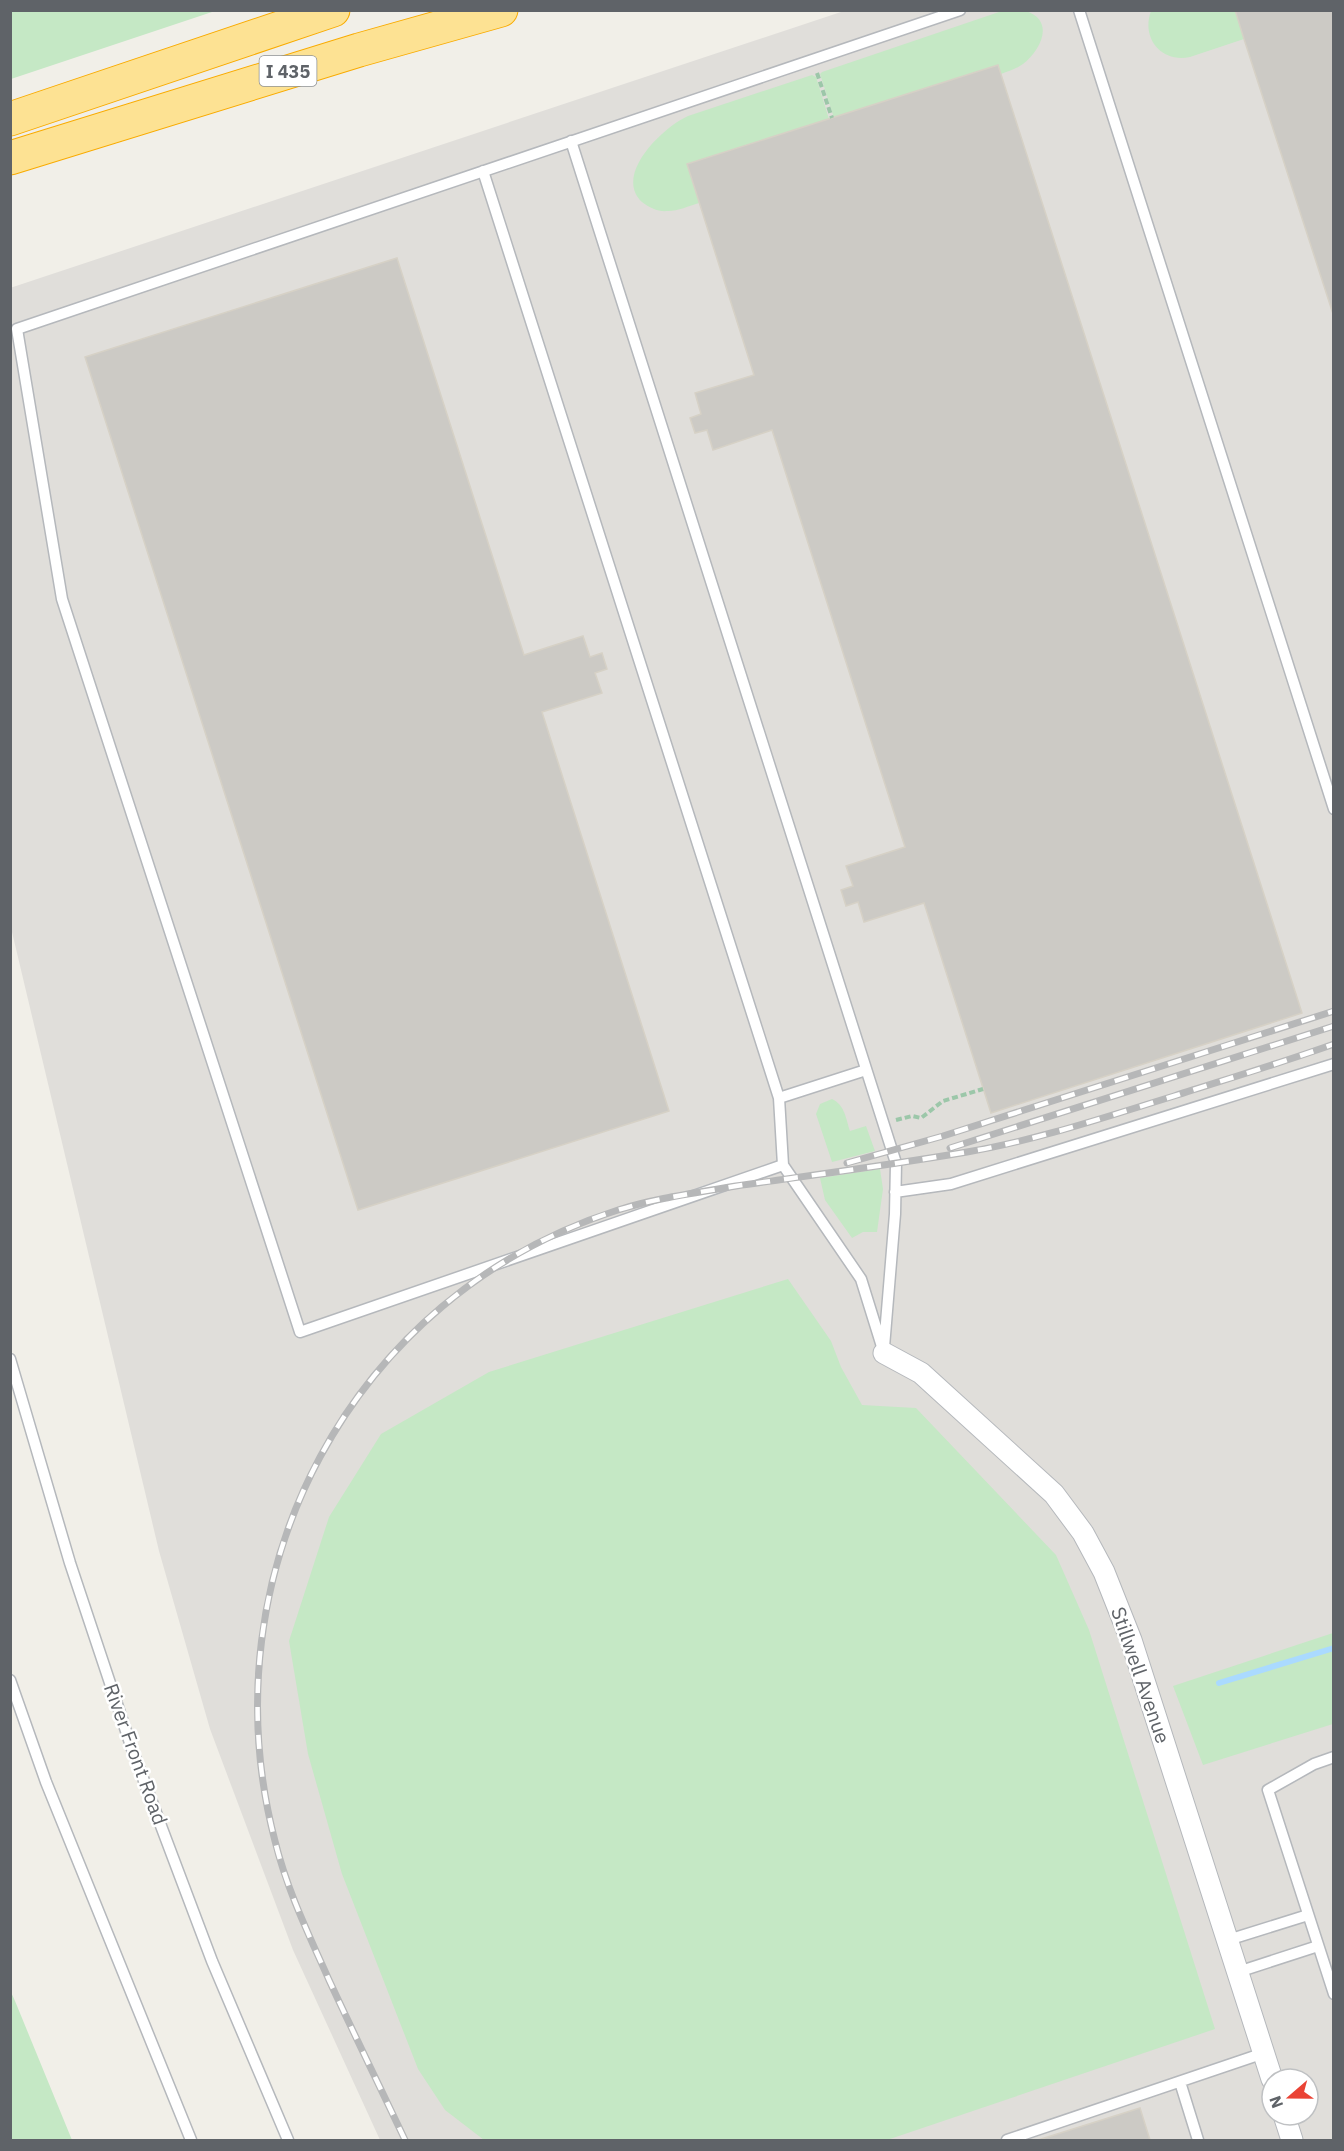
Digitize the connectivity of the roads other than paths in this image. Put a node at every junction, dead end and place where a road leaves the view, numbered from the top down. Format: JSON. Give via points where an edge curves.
{"nodes":[{"id":1,"x":333,"y":10,"type":"edge"},
{"id":2,"x":501,"y":10,"type":"edge"},
{"id":3,"x":960,"y":10,"type":"edge"},
{"id":4,"x":1079,"y":10,"type":"edge"},
{"id":5,"x":10,"y":118,"type":"edge"},
{"id":6,"x":571,"y":141,"type":"junction"},
{"id":7,"x":10,"y":158,"type":"edge"},
{"id":8,"x":483,"y":171,"type":"junction"},
{"id":9,"x":1334,"y":809,"type":"edge"},
{"id":10,"x":1334,"y":1064,"type":"edge"},
{"id":11,"x":866,"y":1070,"type":"junction"},
{"id":12,"x":779,"y":1098,"type":"junction"},
{"id":13,"x":783,"y":1165,"type":"junction"},
{"id":14,"x":895,"y":1192,"type":"junction"},
{"id":15,"x":884,"y":1353,"type":"junction"},
{"id":16,"x":10,"y":1359,"type":"edge"},
{"id":17,"x":10,"y":1680,"type":"edge"},
{"id":18,"x":1334,"y":1758,"type":"edge"},
{"id":19,"x":1308,"y":1915,"type":"junction"},
{"id":20,"x":1228,"y":1940,"type":"junction"},
{"id":21,"x":1318,"y":1946,"type":"junction"},
{"id":22,"x":1238,"y":1972,"type":"junction"},
{"id":23,"x":1334,"y":1994,"type":"edge"},
{"id":24,"x":1264,"y":2054,"type":"junction"},
{"id":25,"x":1268,"y":2067,"type":"edge"},
{"id":26,"x":1179,"y":2082,"type":"junction"},
{"id":27,"x":192,"y":2140,"type":"edge"},
{"id":28,"x":288,"y":2140,"type":"edge"},
{"id":29,"x":1007,"y":2140,"type":"edge"},
{"id":30,"x":1198,"y":2140,"type":"edge"}],
"edges":[{"from":1,"to":5,"type":"highway","number":"I 435"},
{"from":2,"to":7,"type":"highway","number":"I 435"},
{"from":3,"to":6,"type":"lane"},
{"from":4,"to":9,"type":"lane"},
{"from":6,"to":8,"type":"lane"},
{"from":6,"to":11,"type":"lane"},
{"from":8,"to":12,"type":"lane"},
{"from":8,"to":13,"type":"lane","via":[[17,329],[62,599],[300,1332]]},
{"from":10,"to":14,"type":"lane","via":[[951,1184]]},
{"from":11,"to":12,"type":"lane"},
{"from":11,"to":14,"type":"lane","via":[[896,1163]]},
{"from":12,"to":13,"type":"lane"},
{"from":13,"to":15,"type":"lane","via":[[861,1279]]},
{"from":14,"to":15,"type":"lane"},
{"from":15,"to":20,"type":"street","name":"Stillwell Avenue","via":[[921,1373],[950,1398],[1054,1494],[1083,1533],[1104,1572],[1131,1640]]},
{"from":16,"to":28,"type":"lane","name":"River Front Road","via":[[70,1563],[132,1749],[212,1961]]},
{"from":17,"to":27,"type":"lane","via":[[46,1782]]},
{"from":18,"to":19,"type":"lane","via":[[1314,1764],[1268,1790]]},
{"from":19,"to":20,"type":"lane"},
{"from":19,"to":21,"type":"lane"},
{"from":20,"to":22,"type":"street","name":"Stillwell Avenue"},
{"from":21,"to":22,"type":"lane"},
{"from":21,"to":23,"type":"lane"},
{"from":22,"to":24,"type":"street","name":"Stillwell Avenue"},
{"from":24,"to":25,"type":"street","name":"Stillwell Avenue"},
{"from":24,"to":26,"type":"lane"},
{"from":26,"to":29,"type":"lane"},
{"from":26,"to":30,"type":"lane"}]}
